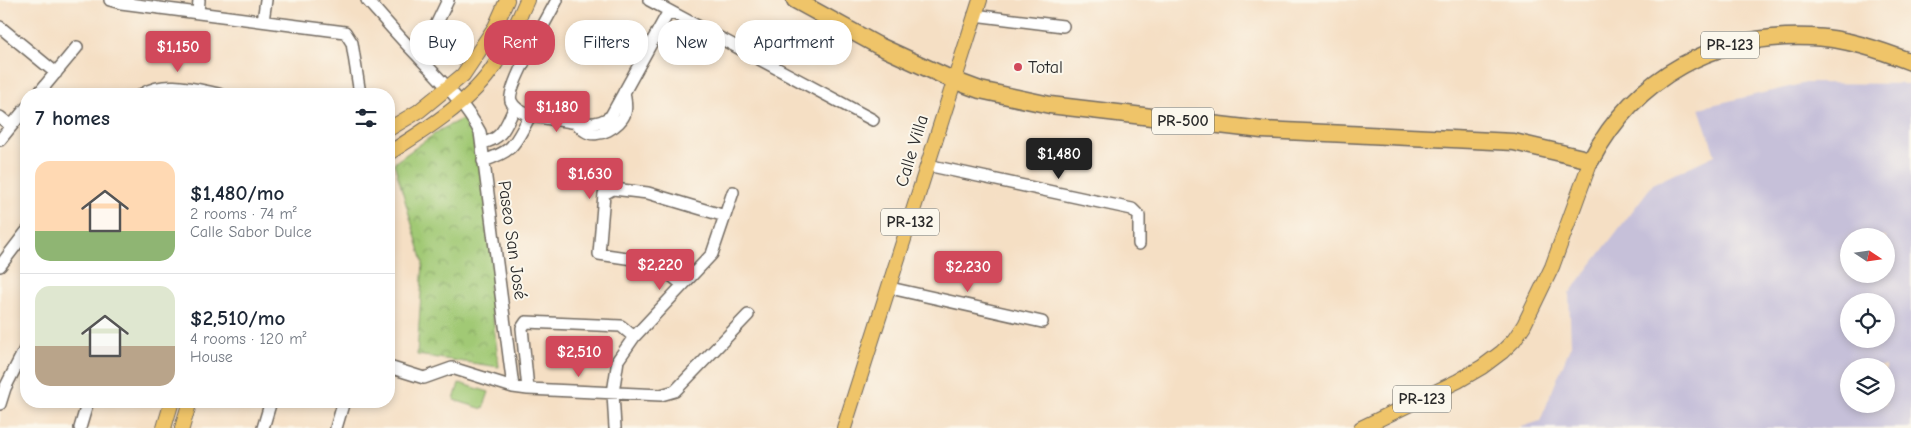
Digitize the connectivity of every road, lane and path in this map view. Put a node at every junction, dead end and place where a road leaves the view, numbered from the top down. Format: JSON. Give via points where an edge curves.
{"nodes":[{"id":1,"x":110,"y":0,"type":"edge"},
{"id":2,"x":199,"y":0,"type":"edge"},
{"id":3,"x":266,"y":0,"type":"edge"},
{"id":4,"x":447,"y":0,"type":"edge"},
{"id":5,"x":508,"y":0,"type":"edge"},
{"id":6,"x":527,"y":0,"type":"edge"},
{"id":7,"x":557,"y":0,"type":"edge"},
{"id":8,"x":649,"y":0,"type":"edge"},
{"id":9,"x":795,"y":0,"type":"edge"},
{"id":10,"x":980,"y":0,"type":"edge"},
{"id":11,"x":371,"y":2,"type":"edge"},
{"id":12,"x":669,"y":11,"type":"junction"},
{"id":13,"x":198,"y":13,"type":"junction"},
{"id":14,"x":974,"y":15,"type":"junction"},
{"id":15,"x":438,"y":20,"type":"edge"},
{"id":16,"x":263,"y":21,"type":"junction"},
{"id":17,"x":1063,"y":26,"type":"dead end"},
{"id":18,"x":0,"y":27,"type":"edge"},
{"id":19,"x":78,"y":47,"type":"dead end"},
{"id":20,"x":1911,"y":62,"type":"edge"},
{"id":21,"x":56,"y":73,"type":"junction"},
{"id":22,"x":953,"y":80,"type":"junction"},
{"id":23,"x":43,"y":88,"type":"edge"},
{"id":24,"x":159,"y":88,"type":"edge"},
{"id":25,"x":186,"y":88,"type":"edge"},
{"id":26,"x":359,"y":88,"type":"edge"},
{"id":27,"x":455,"y":96,"type":"junction"},
{"id":28,"x":516,"y":107,"type":"junction"},
{"id":29,"x":0,"y":116,"type":"edge"},
{"id":30,"x":20,"y":116,"type":"edge"},
{"id":31,"x":530,"y":116,"type":"junction"},
{"id":32,"x":873,"y":120,"type":"dead end"},
{"id":33,"x":395,"y":125,"type":"edge"},
{"id":34,"x":12,"y":126,"type":"junction"},
{"id":35,"x":0,"y":140,"type":"edge"},
{"id":36,"x":482,"y":143,"type":"junction"},
{"id":37,"x":395,"y":149,"type":"edge"},
{"id":38,"x":1591,"y":160,"type":"junction"},
{"id":39,"x":484,"y":161,"type":"junction"},
{"id":40,"x":927,"y":165,"type":"junction"},
{"id":41,"x":733,"y":192,"type":"dead end"},
{"id":42,"x":725,"y":216,"type":"junction"},
{"id":43,"x":20,"y":240,"type":"edge"},
{"id":44,"x":1139,"y":244,"type":"dead end"},
{"id":45,"x":0,"y":266,"type":"edge"},
{"id":46,"x":683,"y":286,"type":"junction"},
{"id":47,"x":890,"y":288,"type":"junction"},
{"id":48,"x":748,"y":314,"type":"dead end"},
{"id":49,"x":1042,"y":322,"type":"dead end"},
{"id":50,"x":634,"y":337,"type":"junction"},
{"id":51,"x":20,"y":358,"type":"edge"},
{"id":52,"x":395,"y":369,"type":"edge"},
{"id":53,"x":513,"y":387,"type":"junction"},
{"id":54,"x":528,"y":389,"type":"junction"},
{"id":55,"x":614,"y":393,"type":"junction"},
{"id":56,"x":0,"y":404,"type":"edge"},
{"id":57,"x":86,"y":408,"type":"edge"},
{"id":58,"x":170,"y":408,"type":"edge"},
{"id":59,"x":188,"y":408,"type":"edge"},
{"id":60,"x":269,"y":408,"type":"edge"},
{"id":61,"x":342,"y":408,"type":"edge"},
{"id":62,"x":80,"y":428,"type":"edge"},
{"id":63,"x":164,"y":428,"type":"edge"},
{"id":64,"x":182,"y":428,"type":"edge"},
{"id":65,"x":263,"y":428,"type":"edge"},
{"id":66,"x":336,"y":428,"type":"edge"},
{"id":67,"x":615,"y":428,"type":"edge"},
{"id":68,"x":844,"y":428,"type":"edge"},
{"id":69,"x":1361,"y":428,"type":"edge"}],
"edges":[{"from":1,"to":13,"type":"street"},
{"from":2,"to":13,"type":"street"},
{"from":3,"to":16,"type":"street"},
{"from":4,"to":15,"type":"street"},
{"from":5,"to":27,"type":"main road","via":[[504,22],[495,42]]},
{"from":6,"to":27,"type":"main road","via":[[490,72]]},
{"from":7,"to":28,"type":"street","via":[[510,92]]},
{"from":8,"to":12,"type":"street"},
{"from":9,"to":22,"type":"highway","name":"PR-500","number":"PR-500","via":[[877,45]]},
{"from":10,"to":14,"type":"main road","name":"Calle Villa","number":"PR-132"},
{"from":11,"to":27,"type":"street","name":"Paseo San José"},
{"from":12,"to":31,"type":"street","via":[[611,116],[604,122],[576,123]]},
{"from":12,"to":32,"type":"street"},
{"from":13,"to":16,"type":"street"},
{"from":14,"to":17,"type":"street"},
{"from":14,"to":22,"type":"main road","name":"Calle Villa","number":"PR-132"},
{"from":16,"to":26,"type":"street","via":[[344,32],[352,42]]},
{"from":18,"to":21,"type":"street"},
{"from":19,"to":21,"type":"street"},
{"from":20,"to":38,"type":"highway","number":"PR-123","via":[[1859,45],[1813,37],[1769,38],[1732,44],[1684,64],[1643,91],[1610,129]]},
{"from":21,"to":23,"type":"street"},
{"from":22,"to":38,"type":"highway","name":"PR-500","number":"PR-500","via":[[980,90],[1050,105],[1262,130],[1514,142]]},
{"from":22,"to":40,"type":"main road","name":"Calle Villa","number":"PR-132"},
{"from":24,"to":25,"type":"street"},
{"from":27,"to":33,"type":"main road"},
{"from":27,"to":36,"type":"street","name":"Paseo San José","via":[[473,118]]},
{"from":27,"to":37,"type":"main road"},
{"from":28,"to":31,"type":"street"},
{"from":28,"to":36,"type":"street","via":[[500,137]]},
{"from":29,"to":34,"type":"street"},
{"from":30,"to":34,"type":"street"},
{"from":31,"to":39,"type":"street","via":[[510,149]]},
{"from":34,"to":35,"type":"street"},
{"from":36,"to":39,"type":"street","name":"Paseo San José"},
{"from":38,"to":69,"type":"main road","number":"PR-123","via":[[1552,267],[1524,325],[1502,352],[1458,381]]},
{"from":39,"to":53,"type":"street","name":"Paseo San José"},
{"from":40,"to":44,"type":"street","via":[[1132,209],[1138,216]]},
{"from":40,"to":47,"type":"main road","name":"Calle Villa","number":"PR-132"},
{"from":41,"to":42,"type":"street"},
{"from":42,"to":46,"type":"street","via":[[712,254]]},
{"from":42,"to":46,"type":"street","via":[[648,193],[613,189],[604,194],[599,254],[633,259],[663,270]]},
{"from":43,"to":45,"type":"street"},
{"from":46,"to":50,"type":"street"},
{"from":47,"to":49,"type":"street"},
{"from":47,"to":68,"type":"main road","name":"Calle Villa","number":"PR-132"},
{"from":48,"to":55,"type":"street","via":[[675,391],[661,395]]},
{"from":50,"to":54,"type":"street","via":[[621,326],[526,322],[522,328]]},
{"from":50,"to":55,"type":"street","via":[[618,360]]},
{"from":51,"to":56,"type":"street"},
{"from":52,"to":53,"type":"street","via":[[424,378],[452,368]]},
{"from":53,"to":54,"type":"street"},
{"from":54,"to":55,"type":"street"},
{"from":55,"to":67,"type":"street"},
{"from":57,"to":62,"type":"street"},
{"from":58,"to":63,"type":"main road"},
{"from":59,"to":64,"type":"main road"},
{"from":60,"to":65,"type":"street"},
{"from":61,"to":66,"type":"street"}]}
